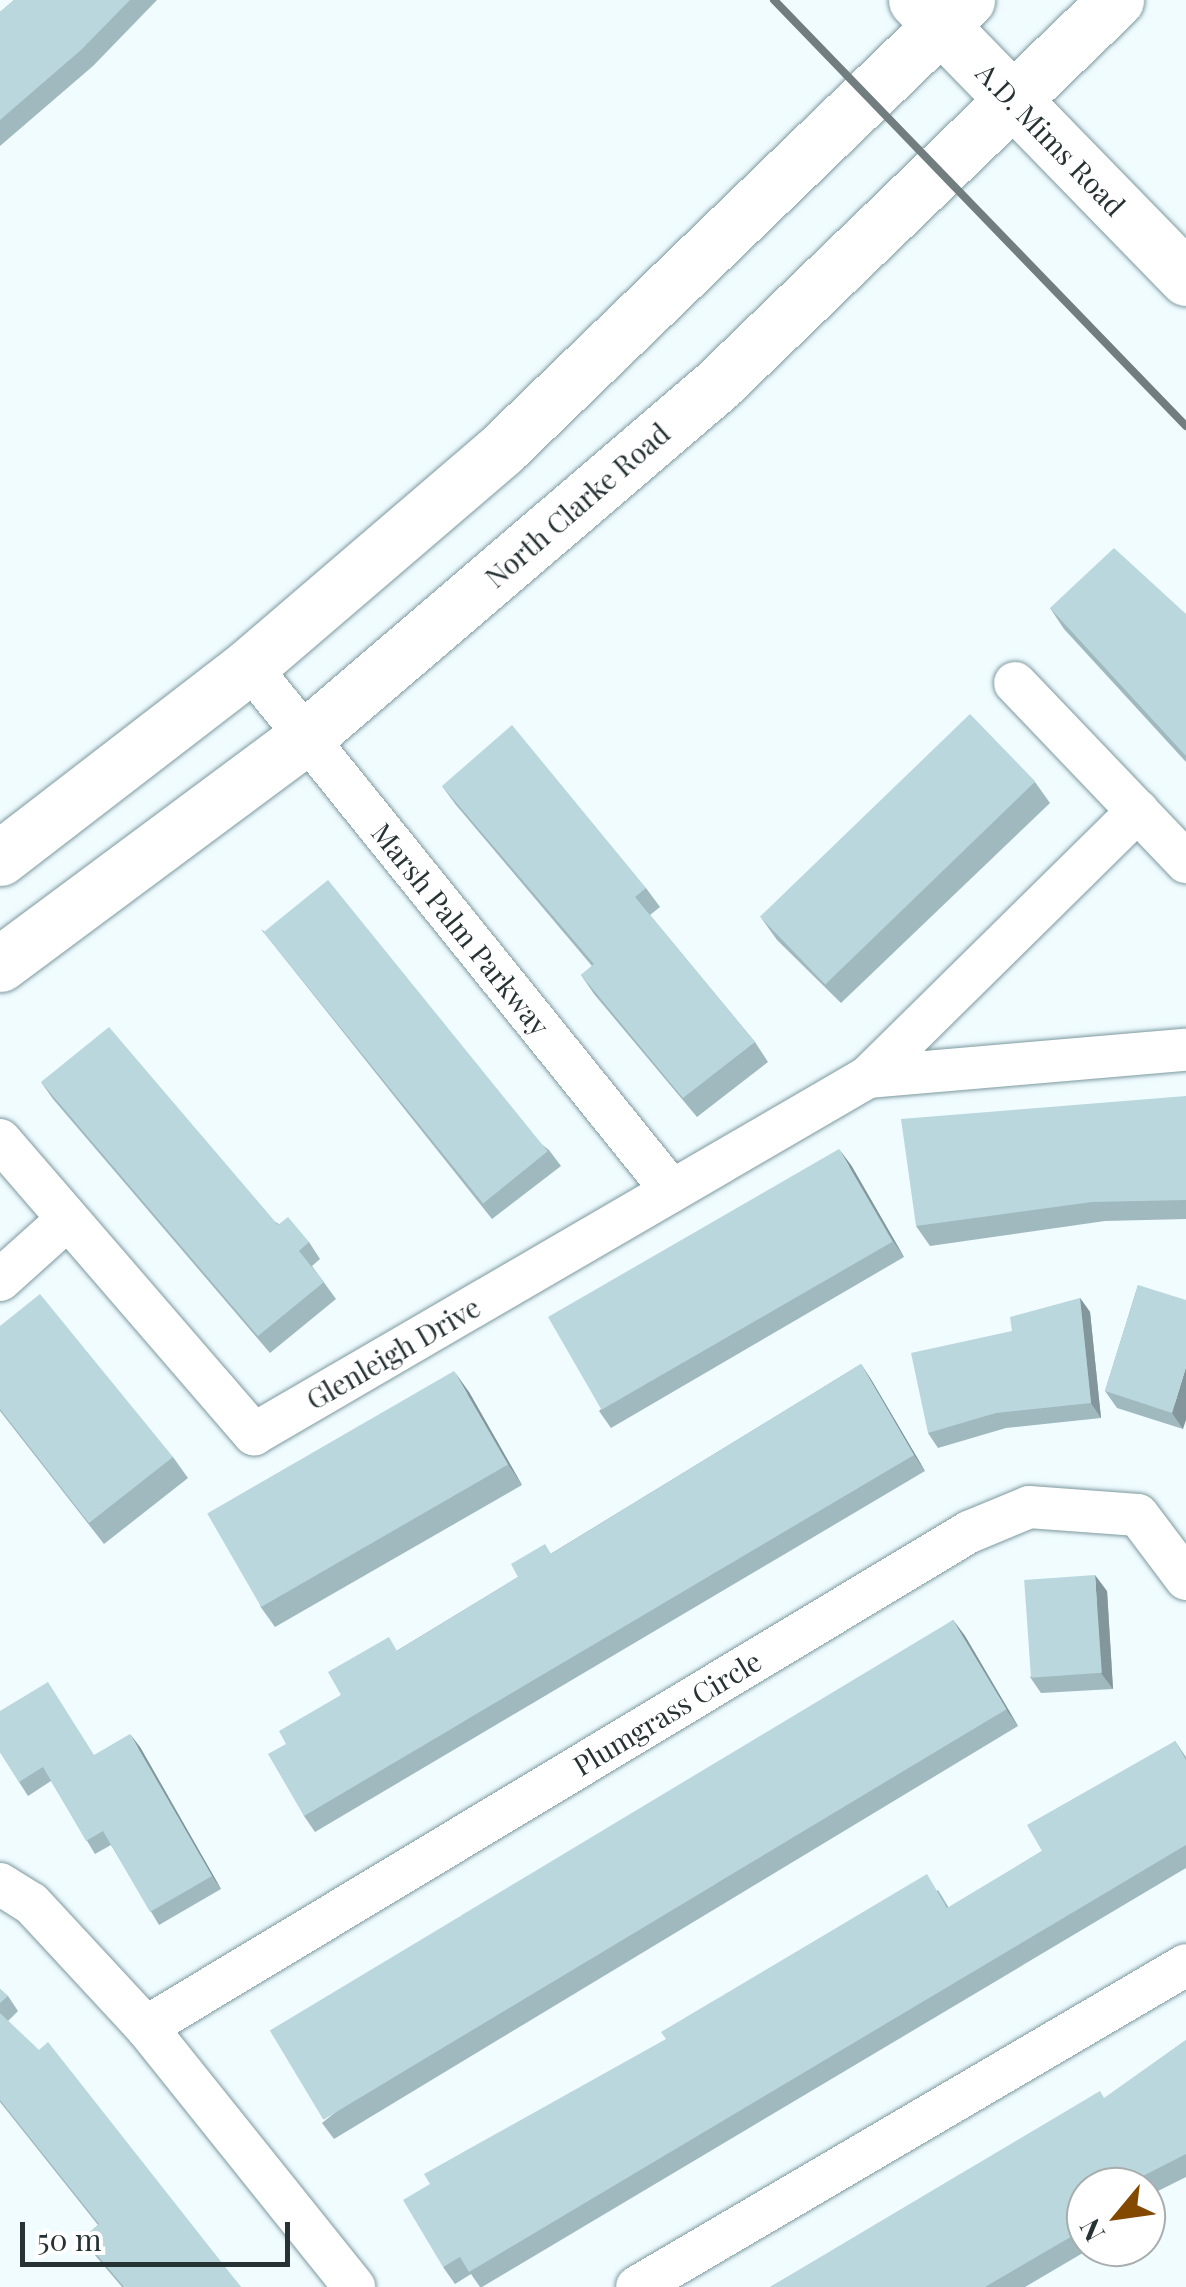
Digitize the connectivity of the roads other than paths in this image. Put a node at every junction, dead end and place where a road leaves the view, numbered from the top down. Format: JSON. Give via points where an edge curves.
{"nodes":[{"id":1,"x":1116,"y":0,"type":"edge"},
{"id":2,"x":941,"y":8,"type":"edge"},
{"id":3,"x":1017,"y":103,"type":"junction"},
{"id":4,"x":1186,"y":278,"type":"edge"},
{"id":5,"x":249,"y":666,"type":"junction"},
{"id":6,"x":1015,"y":683,"type":"dead end"},
{"id":7,"x":306,"y":737,"type":"junction"},
{"id":8,"x":1138,"y":811,"type":"junction"},
{"id":9,"x":0,"y":858,"type":"edge"},
{"id":10,"x":1186,"y":862,"type":"edge"},
{"id":11,"x":0,"y":964,"type":"edge"},
{"id":12,"x":1186,"y":1050,"type":"edge"},
{"id":13,"x":868,"y":1077,"type":"junction"},
{"id":14,"x":0,"y":1140,"type":"edge"},
{"id":15,"x":672,"y":1191,"type":"junction"},
{"id":16,"x":68,"y":1219,"type":"junction"},
{"id":17,"x":0,"y":1280,"type":"edge"},
{"id":18,"x":1186,"y":1579,"type":"edge"},
{"id":19,"x":0,"y":1884,"type":"edge"},
{"id":20,"x":1186,"y":1965,"type":"edge"},
{"id":21,"x":146,"y":2027,"type":"junction"},
{"id":22,"x":354,"y":2287,"type":"edge"},
{"id":23,"x":637,"y":2287,"type":"edge"}],
"edges":[{"from":1,"to":3,"type":"street","name":"North Clarke Road"},
{"from":2,"to":3,"type":"street","name":"A.D. Mims Road"},
{"from":2,"to":5,"type":"street","via":[[501,450]]},
{"from":3,"to":4,"type":"street","name":"A.D. Mims Road"},
{"from":3,"to":7,"type":"street","name":"North Clarke Road","via":[[716,386]]},
{"from":5,"to":7,"type":"street","name":"Marsh Palm Parkway"},
{"from":5,"to":9,"type":"street"},
{"from":6,"to":8,"type":"street"},
{"from":7,"to":11,"type":"street","name":"North Clarke Road"},
{"from":7,"to":15,"type":"street","name":"Marsh Palm Parkway"},
{"from":8,"to":10,"type":"street"},
{"from":8,"to":13,"type":"street","name":"Glenleigh Drive"},
{"from":12,"to":13,"type":"street","name":"Glenleigh Drive"},
{"from":13,"to":15,"type":"street","name":"Glenleigh Drive"},
{"from":14,"to":16,"type":"street","name":"Glenleigh Drive"},
{"from":15,"to":16,"type":"street","name":"Glenleigh Drive","via":[[254,1434]]},
{"from":16,"to":17,"type":"street"},
{"from":18,"to":21,"type":"street","name":"Plumgrass Circle","via":[[1138,1515],[1029,1507],[969,1532]]},
{"from":19,"to":21,"type":"street","via":[[31,1903]]},
{"from":20,"to":23,"type":"street"},
{"from":21,"to":22,"type":"street"}]}
